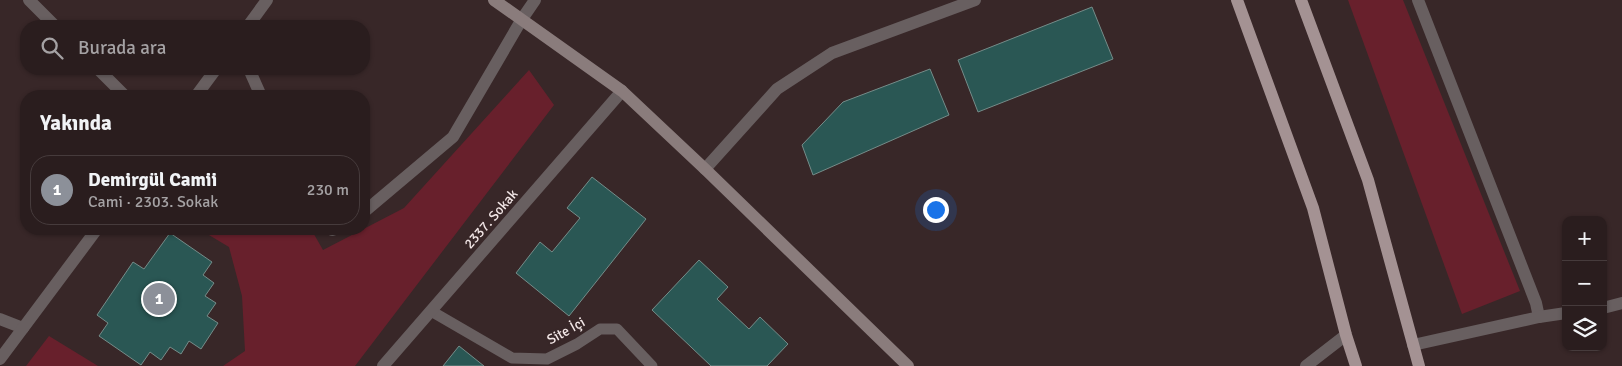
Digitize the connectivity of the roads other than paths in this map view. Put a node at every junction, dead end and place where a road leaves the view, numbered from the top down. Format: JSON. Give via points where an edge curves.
{"nodes":[{"id":1,"x":30,"y":0,"type":"edge"},
{"id":2,"x":267,"y":0,"type":"edge"},
{"id":3,"x":494,"y":0,"type":"edge"},
{"id":4,"x":535,"y":0,"type":"edge"},
{"id":5,"x":975,"y":0,"type":"edge"},
{"id":6,"x":1237,"y":0,"type":"edge"},
{"id":7,"x":1302,"y":0,"type":"edge"},
{"id":8,"x":1418,"y":0,"type":"edge"},
{"id":9,"x":522,"y":19,"type":"junction"},
{"id":10,"x":50,"y":20,"type":"edge"},
{"id":11,"x":252,"y":20,"type":"edge"},
{"id":12,"x":104,"y":75,"type":"edge"},
{"id":13,"x":212,"y":75,"type":"edge"},
{"id":14,"x":252,"y":75,"type":"edge"},
{"id":15,"x":119,"y":90,"type":"edge"},
{"id":16,"x":200,"y":90,"type":"edge"},
{"id":17,"x":259,"y":90,"type":"edge"},
{"id":18,"x":622,"y":91,"type":"junction"},
{"id":19,"x":705,"y":169,"type":"junction"},
{"id":20,"x":370,"y":207,"type":"edge"},
{"id":21,"x":93,"y":235,"type":"edge"},
{"id":22,"x":1622,"y":303,"type":"edge"},
{"id":23,"x":1607,"y":307,"type":"edge"},
{"id":24,"x":431,"y":311,"type":"junction"},
{"id":25,"x":1562,"y":314,"type":"edge"},
{"id":26,"x":1539,"y":317,"type":"junction"},
{"id":27,"x":0,"y":319,"type":"edge"},
{"id":28,"x":23,"y":328,"type":"junction"},
{"id":29,"x":1346,"y":334,"type":"junction"},
{"id":30,"x":1413,"y":345,"type":"junction"},
{"id":31,"x":0,"y":359,"type":"edge"},
{"id":32,"x":383,"y":366,"type":"edge"},
{"id":33,"x":652,"y":366,"type":"edge"},
{"id":34,"x":908,"y":366,"type":"edge"},
{"id":35,"x":1306,"y":366,"type":"edge"},
{"id":36,"x":1356,"y":366,"type":"edge"},
{"id":37,"x":1419,"y":366,"type":"edge"}],
"edges":[{"from":1,"to":10,"type":"street"},
{"from":2,"to":11,"type":"street"},
{"from":3,"to":9,"type":"street"},
{"from":4,"to":9,"type":"street"},
{"from":5,"to":19,"type":"street","via":[[832,53],[776,89]]},
{"from":6,"to":29,"type":"main road","via":[[1313,208]]},
{"from":7,"to":30,"type":"main road","via":[[1368,180]]},
{"from":8,"to":26,"type":"street"},
{"from":9,"to":18,"type":"street"},
{"from":9,"to":20,"type":"street","via":[[453,137]]},
{"from":12,"to":15,"type":"street"},
{"from":13,"to":16,"type":"street"},
{"from":14,"to":17,"type":"street"},
{"from":18,"to":19,"type":"street"},
{"from":18,"to":24,"type":"street","name":"2337. Sokak"},
{"from":19,"to":34,"type":"street"},
{"from":21,"to":28,"type":"street"},
{"from":22,"to":23,"type":"street"},
{"from":24,"to":32,"type":"street","name":"2337. Sokak"},
{"from":24,"to":33,"type":"lane","name":"Site İçi","via":[[512,358],[547,359],[600,328],[618,329]]},
{"from":25,"to":26,"type":"street"},
{"from":26,"to":30,"type":"street"},
{"from":27,"to":28,"type":"street"},
{"from":28,"to":31,"type":"street"},
{"from":29,"to":35,"type":"street"},
{"from":29,"to":36,"type":"main road"},
{"from":30,"to":37,"type":"main road"}]}
